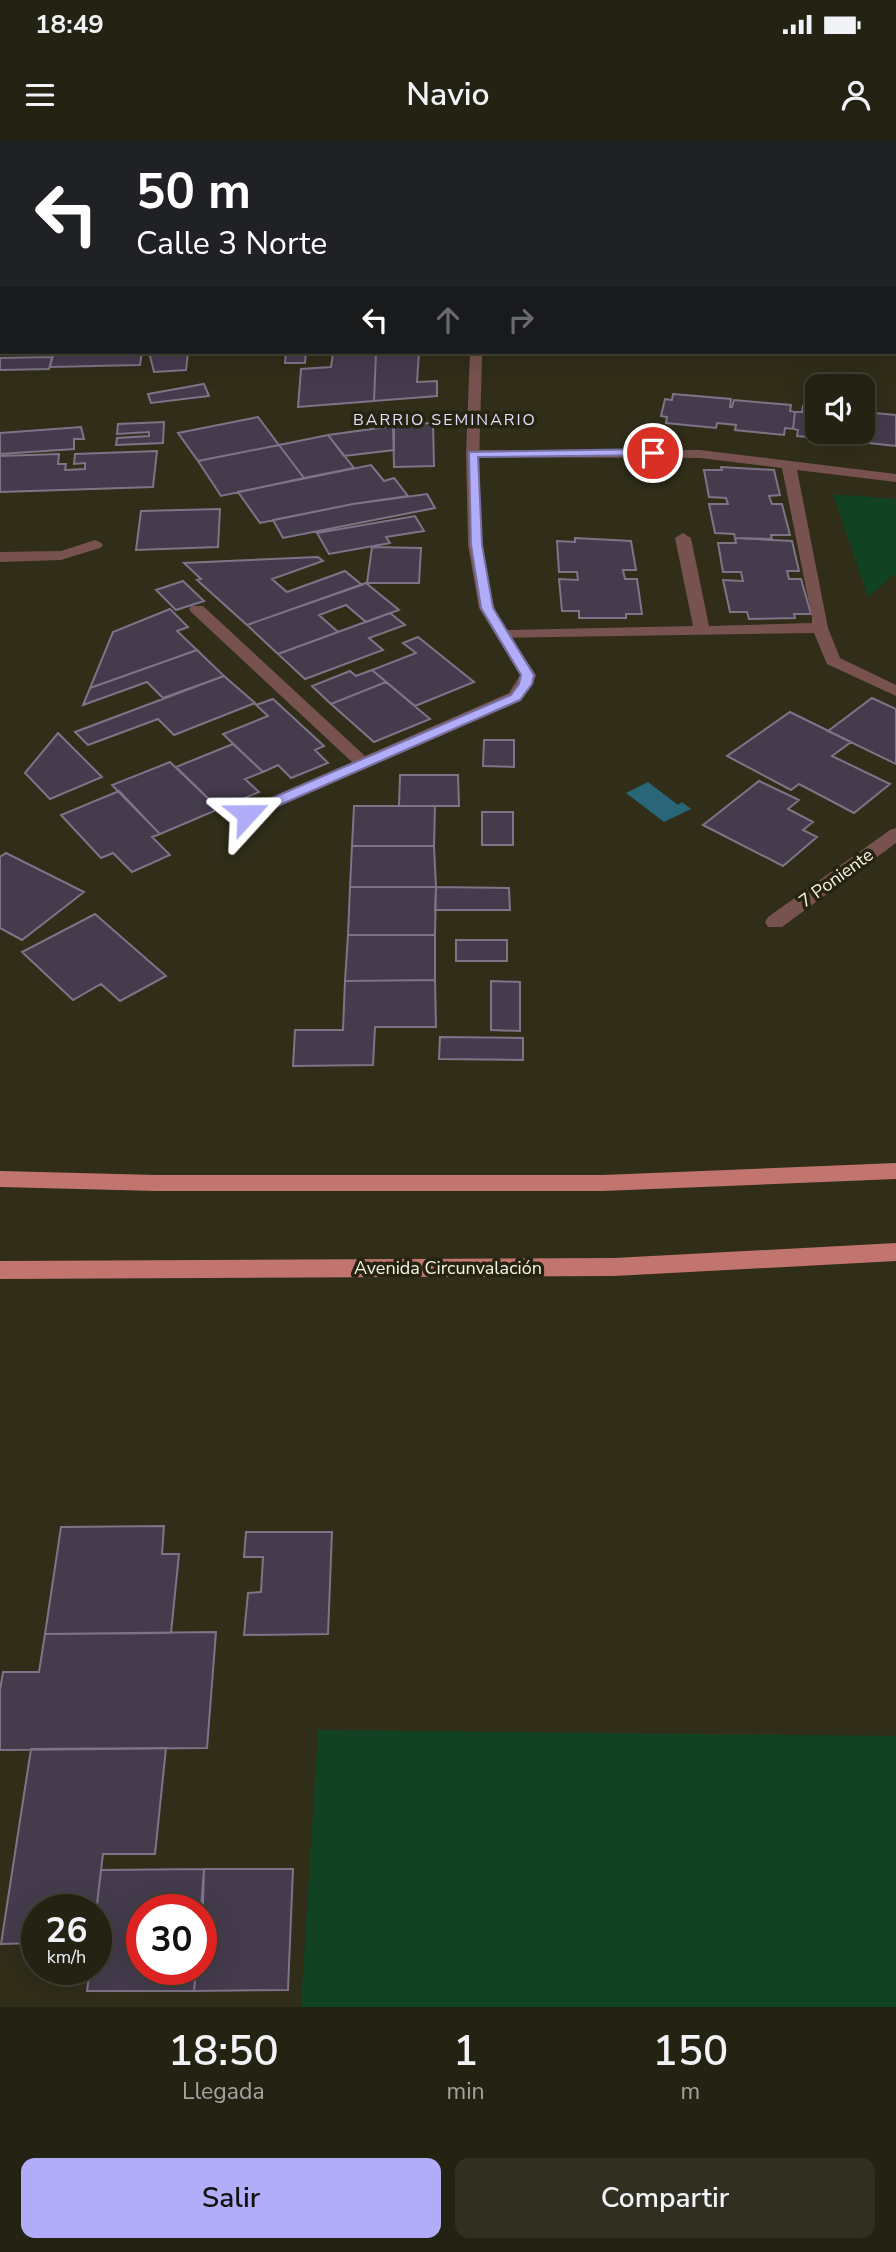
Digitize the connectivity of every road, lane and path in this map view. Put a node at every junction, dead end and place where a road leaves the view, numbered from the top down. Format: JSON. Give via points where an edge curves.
{"nodes":[{"id":1,"x":476,"y":354,"type":"edge"},
{"id":2,"x":473,"y":454,"type":"junction"},
{"id":3,"x":788,"y":463,"type":"junction"},
{"id":4,"x":896,"y":478,"type":"edge"},
{"id":5,"x":683,"y":538,"type":"dead end"},
{"id":6,"x":95,"y":545,"type":"dead end"},
{"id":7,"x":0,"y":557,"type":"edge"},
{"id":8,"x":197,"y":609,"type":"dead end"},
{"id":9,"x":820,"y":628,"type":"junction"},
{"id":10,"x":702,"y":631,"type":"junction"},
{"id":11,"x":504,"y":635,"type":"junction"},
{"id":12,"x":896,"y":691,"type":"edge"},
{"id":13,"x":362,"y":762,"type":"junction"},
{"id":14,"x":247,"y":814,"type":"dead end"},
{"id":15,"x":896,"y":834,"type":"edge"},
{"id":16,"x":775,"y":922,"type":"dead end"},
{"id":17,"x":896,"y":1171,"type":"edge"},
{"id":18,"x":0,"y":1179,"type":"edge"},
{"id":19,"x":896,"y":1252,"type":"edge"},
{"id":20,"x":0,"y":1270,"type":"edge"}],
"edges":[{"from":1,"to":2,"type":"street"},
{"from":2,"to":3,"type":"street","via":[[653,453]]},
{"from":2,"to":11,"type":"street","via":[[477,545],[487,608]]},
{"from":3,"to":4,"type":"street"},
{"from":3,"to":9,"type":"street"},
{"from":5,"to":10,"type":"street"},
{"from":6,"to":7,"type":"street","via":[[65,555]]},
{"from":8,"to":13,"type":"street"},
{"from":9,"to":10,"type":"street"},
{"from":9,"to":12,"type":"street","via":[[833,661]]},
{"from":10,"to":11,"type":"street"},
{"from":11,"to":13,"type":"street","via":[[528,675],[515,697]]},
{"from":13,"to":14,"type":"street"},
{"from":15,"to":16,"type":"street","name":"7 Poniente"},
{"from":17,"to":18,"type":"main road","via":[[603,1183]]},
{"from":19,"to":20,"type":"main road","name":"Avenida Circunvalación","via":[[614,1267]]}]}
